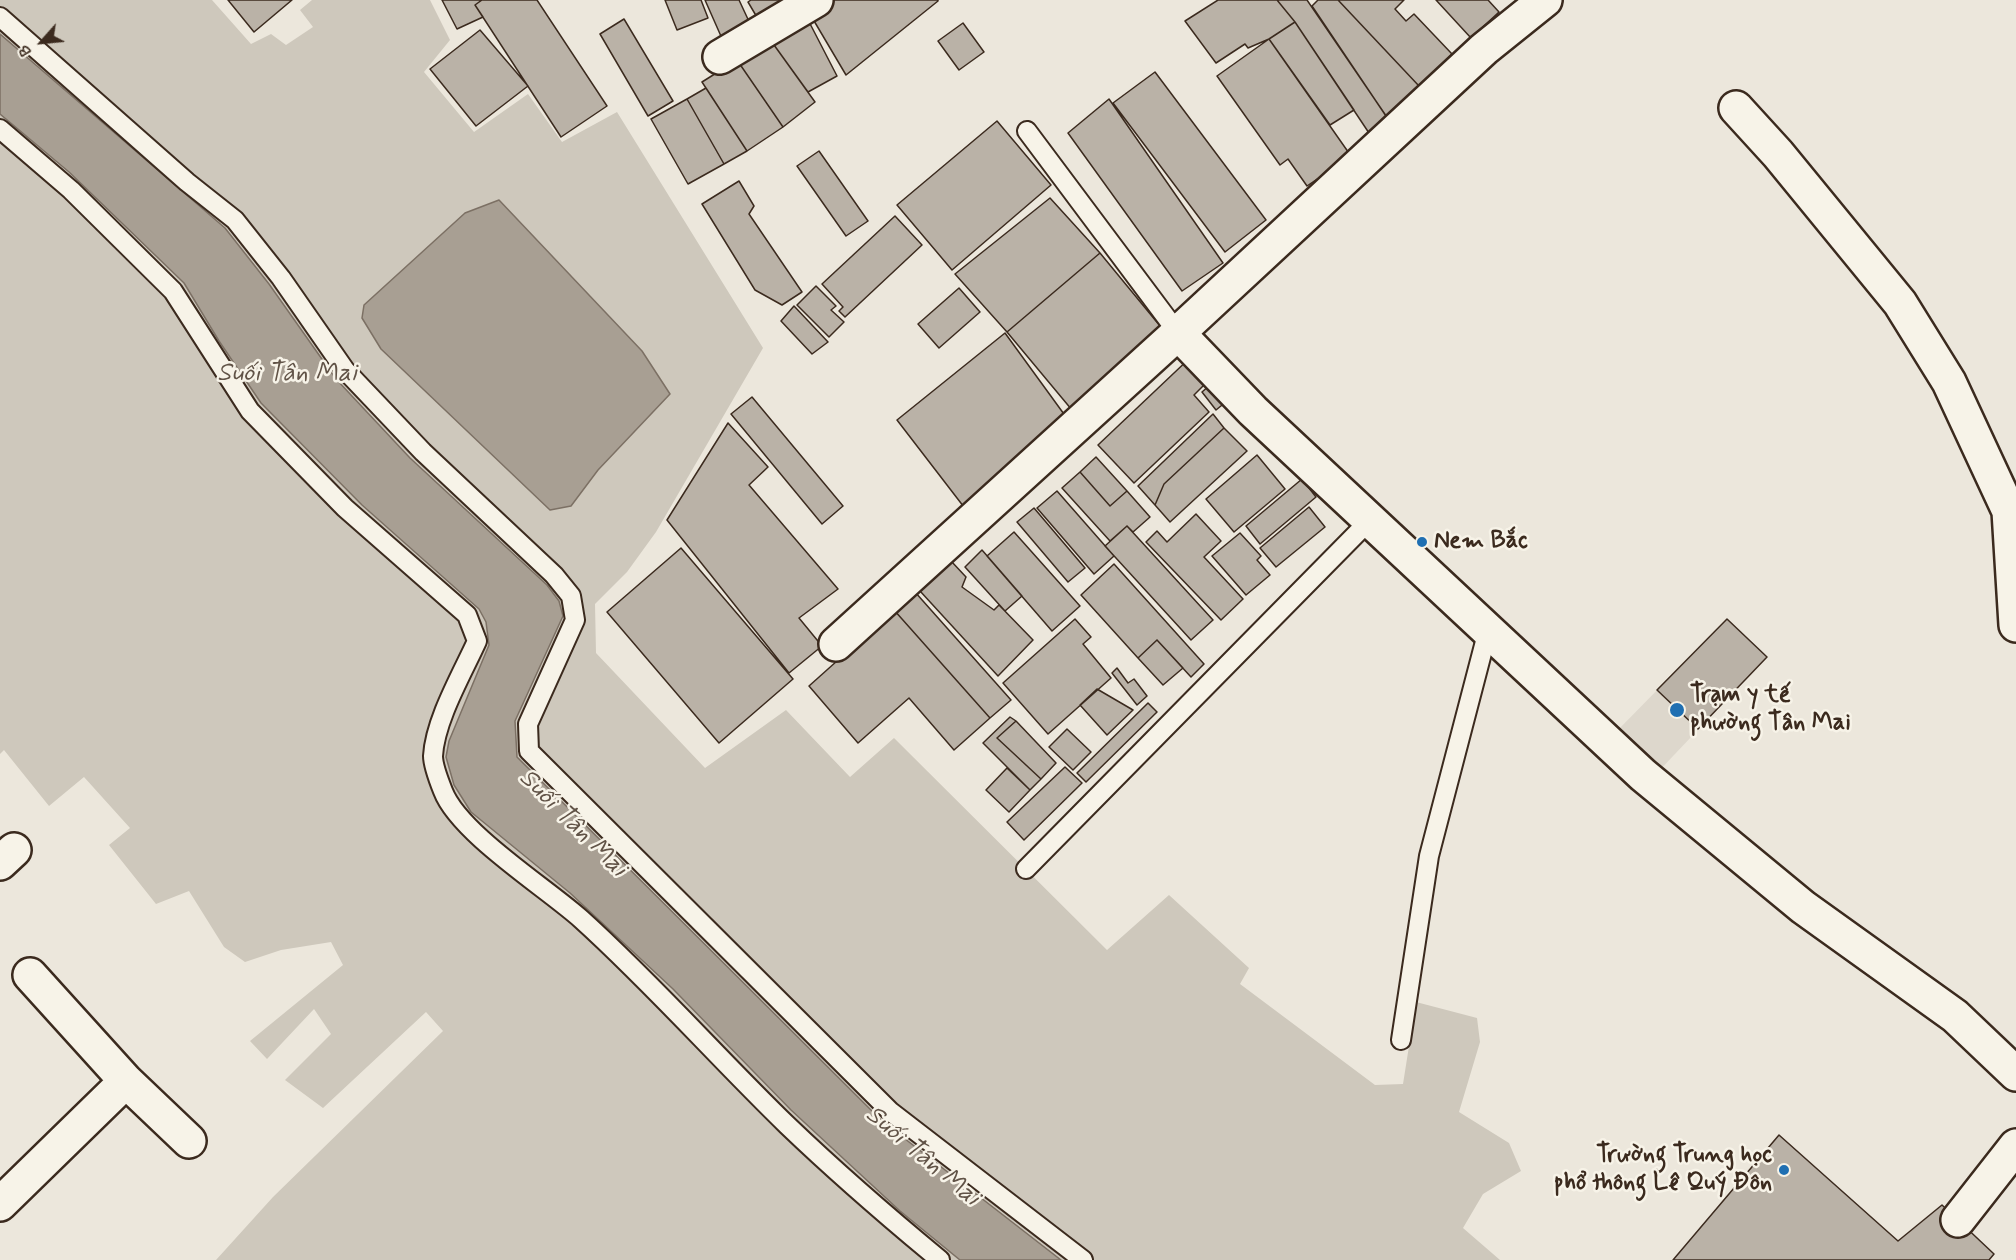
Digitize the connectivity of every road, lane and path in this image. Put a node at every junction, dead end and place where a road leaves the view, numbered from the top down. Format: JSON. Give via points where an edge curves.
{"nodes":[{"id":1,"x":816,"y":0,"type":"edge"},
{"id":2,"x":1545,"y":0,"type":"edge"},
{"id":3,"x":0,"y":17,"type":"edge"},
{"id":4,"x":720,"y":57,"type":"dead end"},
{"id":5,"x":1736,"y":108,"type":"dead end"},
{"id":6,"x":0,"y":129,"type":"edge"},
{"id":7,"x":1027,"y":131,"type":"dead end"},
{"id":8,"x":1178,"y":333,"type":"junction"},
{"id":9,"x":2002,"y":464,"type":"edge"},
{"id":10,"x":1370,"y":520,"type":"junction"},
{"id":11,"x":2016,"y":625,"type":"edge"},
{"id":12,"x":1488,"y":630,"type":"junction"},
{"id":13,"x":836,"y":644,"type":"dead end"},
{"id":14,"x":1026,"y":869,"type":"dead end"},
{"id":15,"x":30,"y":975,"type":"dead end"},
{"id":16,"x":1401,"y":1040,"type":"dead end"},
{"id":17,"x":2016,"y":1074,"type":"edge"},
{"id":18,"x":126,"y":1080,"type":"junction"},
{"id":19,"x":189,"y":1141,"type":"dead end"},
{"id":20,"x":2016,"y":1146,"type":"edge"},
{"id":21,"x":0,"y":1204,"type":"edge"},
{"id":22,"x":1958,"y":1220,"type":"dead end"},
{"id":23,"x":940,"y":1260,"type":"edge"},
{"id":24,"x":1083,"y":1260,"type":"edge"}],
"edges":[{"from":1,"to":4,"type":"street"},
{"from":2,"to":8,"type":"street","via":[[1484,49]]},
{"from":3,"to":24,"type":"lane","via":[[235,220],[345,370],[423,452],[554,574],[571,596],[575,620],[528,724],[529,751],[891,1112]]},
{"from":5,"to":9,"type":"street","via":[[1900,303]]},
{"from":6,"to":23,"type":"lane","via":[[70,190],[173,291],[250,411],[345,508],[467,615],[477,641],[454,691],[433,757],[443,792],[461,820],[581,919],[690,1023],[787,1124]]},
{"from":7,"to":8,"type":"lane"},
{"from":8,"to":10,"type":"street","via":[[1253,411]]},
{"from":8,"to":13,"type":"street"},
{"from":9,"to":11,"type":"street"},
{"from":10,"to":12,"type":"street"},
{"from":10,"to":14,"type":"lane"},
{"from":12,"to":16,"type":"lane","via":[[1429,856]]},
{"from":12,"to":17,"type":"street","via":[[1643,775],[1803,907],[1955,1016]]},
{"from":15,"to":18,"type":"street"},
{"from":18,"to":19,"type":"street"},
{"from":18,"to":21,"type":"street"},
{"from":20,"to":22,"type":"street"}]}
